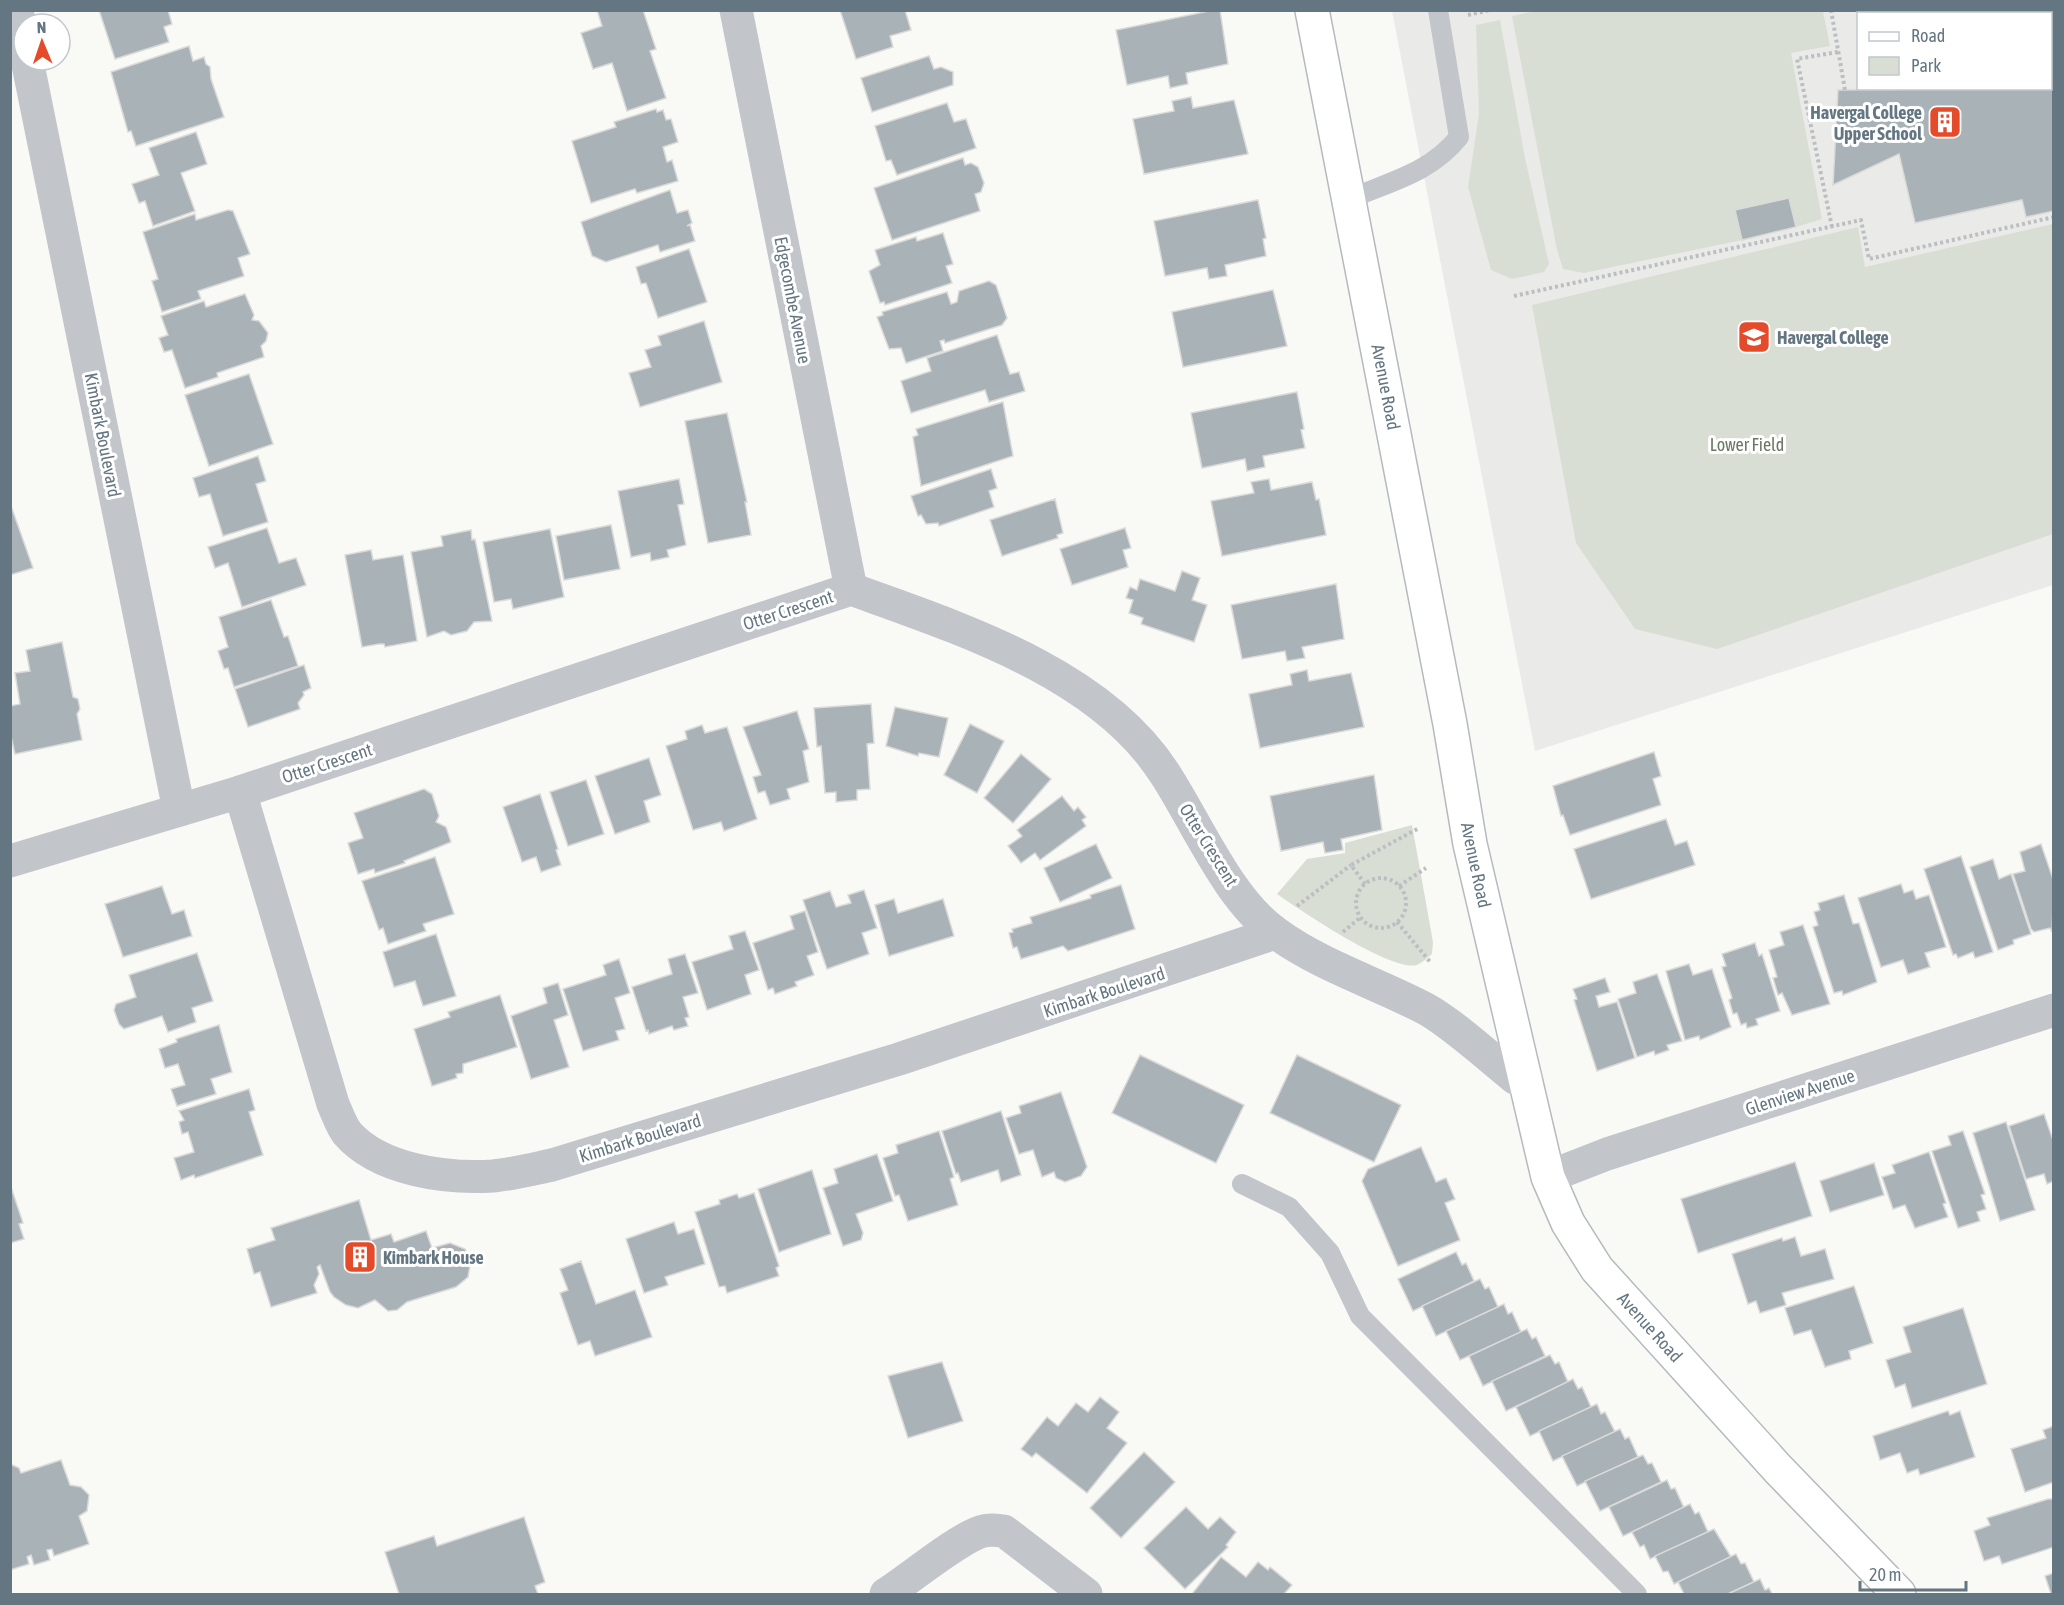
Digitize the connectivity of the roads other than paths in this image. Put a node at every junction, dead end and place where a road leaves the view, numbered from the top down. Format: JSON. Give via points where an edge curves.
{"nodes":[{"id":1,"x":736,"y":10,"type":"edge"},
{"id":2,"x":1312,"y":10,"type":"edge"},
{"id":3,"x":1438,"y":10,"type":"edge"},
{"id":4,"x":29,"y":72,"type":"edge"},
{"id":5,"x":1350,"y":199,"type":"junction"},
{"id":6,"x":851,"y":589,"type":"junction"},
{"id":7,"x":240,"y":792,"type":"junction"},
{"id":8,"x":179,"y":810,"type":"junction"},
{"id":9,"x":10,"y":861,"type":"edge"},
{"id":10,"x":1283,"y":922,"type":"junction"},
{"id":11,"x":2054,"y":1010,"type":"edge"},
{"id":12,"x":1526,"y":1078,"type":"junction"},
{"id":13,"x":1548,"y":1177,"type":"junction"},
{"id":14,"x":1242,"y":1184,"type":"dead end"},
{"id":15,"x":886,"y":1594,"type":"edge"},
{"id":16,"x":1086,"y":1594,"type":"edge"},
{"id":17,"x":1637,"y":1594,"type":"edge"},
{"id":18,"x":1899,"y":1594,"type":"edge"}],
"edges":[{"from":1,"to":6,"type":"street","name":"Edgecombe Avenue"},
{"from":2,"to":5,"type":"main road","name":"Avenue Road"},
{"from":3,"to":5,"type":"lane","via":[[1459,137],[1431,165]]},
{"from":4,"to":8,"type":"street","name":"Kimbark Boulevard"},
{"from":5,"to":12,"type":"main road","name":"Avenue Road","via":[[1470,844]]},
{"from":6,"to":7,"type":"street","name":"Otter Crescent"},
{"from":6,"to":10,"type":"street","name":"Otter Crescent","via":[[946,623],[1071,682],[1123,721],[1164,772],[1243,900]]},
{"from":7,"to":8,"type":"street","name":"Otter Crescent"},
{"from":7,"to":10,"type":"street","name":"Kimbark Boulevard","via":[[333,1104],[346,1131],[368,1152],[411,1168],[451,1175],[494,1176],[552,1165],[910,1056],[1214,956]]},
{"from":8,"to":9,"type":"street","name":"Otter Crescent"},
{"from":10,"to":12,"type":"street","name":"Otter Crescent","via":[[1329,964],[1428,1010],[1515,1078]]},
{"from":11,"to":13,"type":"street","name":"Glenview Avenue","via":[[1607,1154]]},
{"from":12,"to":13,"type":"main road","name":"Avenue Road"},
{"from":13,"to":18,"type":"main road","name":"Avenue Road","via":[[1568,1223],[1597,1269],[1778,1469]]},
{"from":14,"to":17,"type":"lane","via":[[1289,1207],[1330,1253],[1360,1316]]},
{"from":15,"to":16,"type":"street","via":[[962,1542],[990,1530],[1004,1531]]}]}
